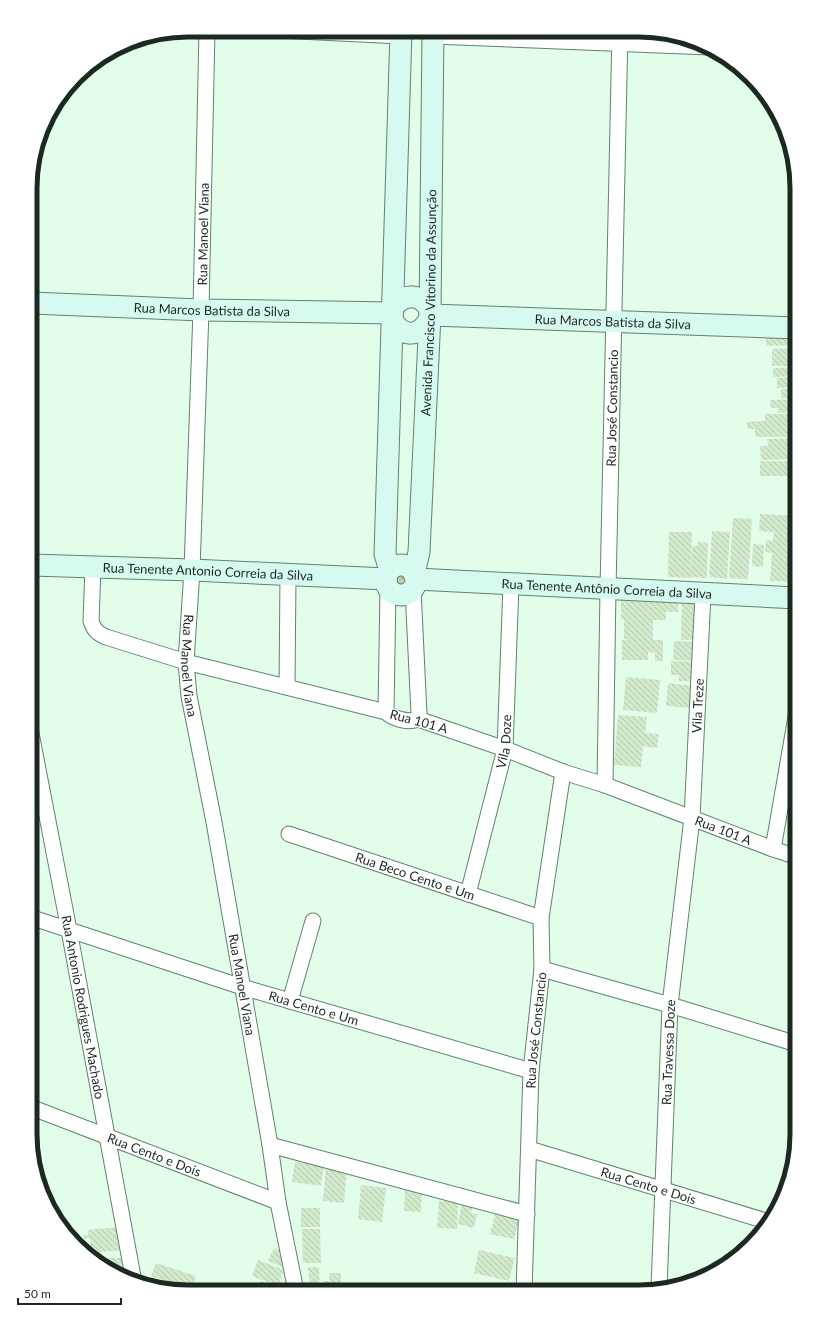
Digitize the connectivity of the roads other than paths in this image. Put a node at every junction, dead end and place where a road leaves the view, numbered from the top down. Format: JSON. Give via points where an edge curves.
{"nodes":[{"id":1,"x":207,"y":37,"type":"edge"},
{"id":2,"x":401,"y":37,"type":"edge"},
{"id":3,"x":433,"y":37,"type":"edge"},
{"id":4,"x":620,"y":37,"type":"edge"},
{"id":5,"x":686,"y":44,"type":"edge"},
{"id":6,"x":37,"y":303,"type":"edge"},
{"id":7,"x":201,"y":310,"type":"junction"},
{"id":8,"x":393,"y":313,"type":"junction"},
{"id":9,"x":430,"y":315,"type":"junction"},
{"id":10,"x":613,"y":322,"type":"junction"},
{"id":11,"x":790,"y":328,"type":"edge"},
{"id":12,"x":37,"y":565,"type":"edge"},
{"id":13,"x":93,"y":567,"type":"junction"},
{"id":14,"x":192,"y":570,"type":"junction"},
{"id":15,"x":288,"y":574,"type":"junction"},
{"id":16,"x":388,"y":579,"type":"junction"},
{"id":17,"x":414,"y":581,"type":"junction"},
{"id":18,"x":511,"y":584,"type":"junction"},
{"id":19,"x":608,"y":589,"type":"junction"},
{"id":20,"x":703,"y":594,"type":"junction"},
{"id":21,"x":790,"y":598,"type":"edge"},
{"id":22,"x":186,"y":662,"type":"junction"},
{"id":23,"x":287,"y":687,"type":"junction"},
{"id":24,"x":386,"y":712,"type":"junction"},
{"id":25,"x":418,"y":719,"type":"junction"},
{"id":26,"x":505,"y":749,"type":"junction"},
{"id":27,"x":790,"y":751,"type":"edge"},
{"id":28,"x":37,"y":768,"type":"edge"},
{"id":29,"x":563,"y":772,"type":"junction"},
{"id":30,"x":605,"y":785,"type":"junction"},
{"id":31,"x":692,"y":818,"type":"junction"},
{"id":32,"x":289,"y":834,"type":"dead end"},
{"id":33,"x":773,"y":849,"type":"junction"},
{"id":34,"x":790,"y":855,"type":"edge"},
{"id":35,"x":468,"y":894,"type":"junction"},
{"id":36,"x":541,"y":918,"type":"junction"},
{"id":37,"x":37,"y":919,"type":"edge"},
{"id":38,"x":313,"y":921,"type":"dead end"},
{"id":39,"x":69,"y":930,"type":"junction"},
{"id":40,"x":542,"y":969,"type":"junction"},
{"id":41,"x":242,"y":987,"type":"junction"},
{"id":42,"x":290,"y":1001,"type":"junction"},
{"id":43,"x":670,"y":1005,"type":"junction"},
{"id":44,"x":790,"y":1042,"type":"edge"},
{"id":45,"x":532,"y":1071,"type":"junction"},
{"id":46,"x":37,"y":1110,"type":"edge"},
{"id":47,"x":108,"y":1138,"type":"junction"},
{"id":48,"x":270,"y":1145,"type":"junction"},
{"id":49,"x":529,"y":1149,"type":"junction"},
{"id":50,"x":663,"y":1190,"type":"junction"},
{"id":51,"x":278,"y":1202,"type":"junction"},
{"id":52,"x":527,"y":1214,"type":"junction"},
{"id":53,"x":763,"y":1220,"type":"edge"},
{"id":54,"x":133,"y":1275,"type":"edge"},
{"id":55,"x":659,"y":1284,"type":"edge"},
{"id":56,"x":295,"y":1285,"type":"edge"},
{"id":57,"x":524,"y":1285,"type":"edge"}],
"edges":[{"from":1,"to":7,"type":"street","name":"Rua Manoel Viana"},
{"from":2,"to":8,"type":"main road"},
{"from":3,"to":9,"type":"main road","name":"Avenida Francisco Vitorino da Assunção"},
{"from":4,"to":5,"type":"street"},
{"from":4,"to":10,"type":"street","name":"Rua José Constancio"},
{"from":6,"to":7,"type":"main road","name":"Rua Marcos Batista da Silva"},
{"from":7,"to":8,"type":"main road","name":"Rua Marcos Batista da Silva"},
{"from":7,"to":14,"type":"street","name":"Rua Manoel Viana"},
{"from":8,"to":9,"type":"main road","via":[[403,299],[412,296],[421,299]]},
{"from":8,"to":9,"type":"main road","via":[[399,329],[410,333],[422,330]]},
{"from":8,"to":16,"type":"main road","via":[[385,554]]},
{"from":9,"to":10,"type":"main road","name":"Rua Marcos Batista da Silva"},
{"from":9,"to":17,"type":"main road","name":"Avenida Francisco Vitorino da Assunção","via":[[419,552]]},
{"from":10,"to":11,"type":"main road","name":"Rua Marcos Batista da Silva"},
{"from":10,"to":19,"type":"street","name":"Rua José Constancio"},
{"from":12,"to":13,"type":"main road","name":"Rua Tenente Antonio Correia da Silva"},
{"from":13,"to":14,"type":"main road","name":"Rua Tenente Antonio Correia da Silva"},
{"from":13,"to":22,"type":"street","name":"Rua 101 A","via":[[93,629],[106,637]]},
{"from":14,"to":15,"type":"main road","name":"Rua Tenente Antonio Correia da Silva"},
{"from":14,"to":22,"type":"street","name":"Rua Manoel Viana"},
{"from":15,"to":16,"type":"main road","name":"Rua Tenente Antonio Correia da Silva"},
{"from":15,"to":23,"type":"street"},
{"from":16,"to":17,"type":"main road","name":"Rua Tenente Antonio Correia da Silva","via":[[398,565],[403,565],[408,567]]},
{"from":16,"to":24,"type":"street"},
{"from":17,"to":18,"type":"main road","name":"Rua Tenente Antônio Correia da Silva"},
{"from":17,"to":25,"type":"street"},
{"from":18,"to":19,"type":"main road","name":"Rua Tenente Antônio Correia da Silva"},
{"from":18,"to":26,"type":"street","name":"Vila Doze"},
{"from":19,"to":20,"type":"main road","name":"Rua Tenente Antônio Correia da Silva"},
{"from":19,"to":30,"type":"street","name":"Rua José Constancio"},
{"from":20,"to":21,"type":"main road","name":"Rua Tenente Antônio Correia da Silva"},
{"from":20,"to":31,"type":"street","name":"Vila Treze"},
{"from":22,"to":23,"type":"street","name":"Rua 101 A"},
{"from":22,"to":41,"type":"street","name":"Rua Manoel Viana","via":[[189,696],[214,822]]},
{"from":23,"to":24,"type":"street","name":"Rua 101 A"},
{"from":24,"to":25,"type":"street","name":"Rua 101 A","via":[[396,718],[411,721]]},
{"from":25,"to":26,"type":"street","name":"Rua 101 A"},
{"from":26,"to":29,"type":"street","name":"Rua 101 A"},
{"from":26,"to":35,"type":"street","name":"Vila Doze"},
{"from":27,"to":33,"type":"street"},
{"from":28,"to":39,"type":"street","name":"Rua Antonio Rodrigues Machado"},
{"from":29,"to":30,"type":"street","name":"Rua 101 A"},
{"from":29,"to":36,"type":"street","name":"Rua José Constancio"},
{"from":30,"to":31,"type":"street","name":"Rua 101 A"},
{"from":31,"to":33,"type":"street","name":"Rua 101 A"},
{"from":31,"to":43,"type":"street","name":"Rua Travessa Doze"},
{"from":32,"to":35,"type":"street","name":"Rua Beco Cento e Um"},
{"from":33,"to":34,"type":"street","name":"Rua 101 A"},
{"from":35,"to":36,"type":"street","name":"Rua Beco Cento e Um"},
{"from":36,"to":40,"type":"street","name":"Rua José Constancio"},
{"from":37,"to":39,"type":"street","name":"Rua Cento e Um"},
{"from":38,"to":42,"type":"street"},
{"from":39,"to":41,"type":"street","name":"Rua Cento e Um"},
{"from":39,"to":47,"type":"street","name":"Rua Antonio Rodrigues Machado"},
{"from":40,"to":43,"type":"street"},
{"from":40,"to":45,"type":"street","name":"Rua José Constancio"},
{"from":41,"to":42,"type":"street","name":"Rua Cento e Um"},
{"from":41,"to":48,"type":"street","name":"Rua Manoel Viana"},
{"from":42,"to":45,"type":"street","name":"Rua Cento e Um"},
{"from":43,"to":44,"type":"street"},
{"from":43,"to":50,"type":"street","name":"Rua Travessa Doze"},
{"from":45,"to":49,"type":"street","name":"Rua José Constancio"},
{"from":46,"to":47,"type":"street","name":"Rua Cento e Dois"},
{"from":47,"to":51,"type":"street","name":"Rua Cento e Dois"},
{"from":47,"to":54,"type":"street","name":"Rua Antonio Rodrigues Machado"},
{"from":48,"to":51,"type":"street","name":"Rua Manoel Viana"},
{"from":48,"to":52,"type":"street"},
{"from":49,"to":50,"type":"street","name":"Rua Cento e Dois"},
{"from":49,"to":52,"type":"street","name":"Rua José Constancio"},
{"from":50,"to":53,"type":"street","name":"Rua Cento e Dois"},
{"from":50,"to":55,"type":"street","name":"Rua Travessa Doze"},
{"from":51,"to":56,"type":"street","name":"Rua Manoel Viana"},
{"from":52,"to":57,"type":"street","name":"Rua José Constancio"}]}
